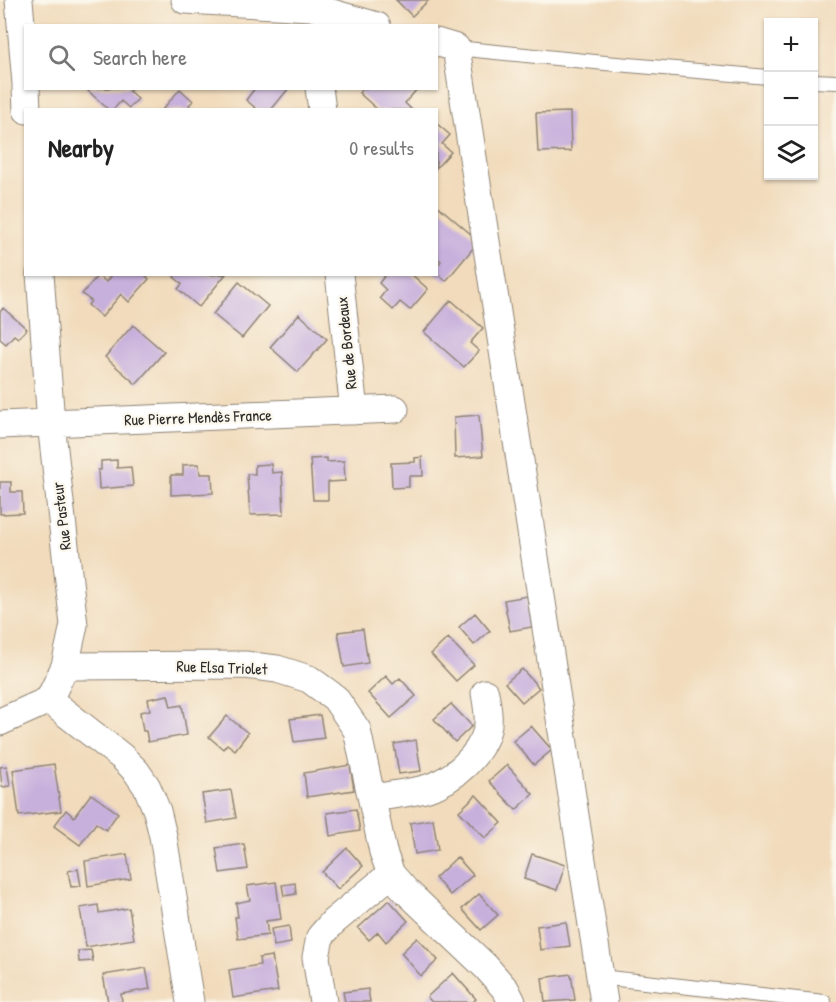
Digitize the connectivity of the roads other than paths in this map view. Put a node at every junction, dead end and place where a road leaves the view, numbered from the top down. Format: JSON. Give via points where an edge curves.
{"nodes":[{"id":1,"x":19,"y":0,"type":"edge"},
{"id":2,"x":185,"y":0,"type":"edge"},
{"id":3,"x":312,"y":11,"type":"edge"},
{"id":4,"x":368,"y":24,"type":"edge"},
{"id":5,"x":446,"y":45,"type":"edge"},
{"id":6,"x":24,"y":61,"type":"edge"},
{"id":7,"x":764,"y":77,"type":"edge"},
{"id":8,"x":818,"y":81,"type":"edge"},
{"id":9,"x":836,"y":82,"type":"edge"},
{"id":10,"x":26,"y":90,"type":"edge"},
{"id":11,"x":319,"y":90,"type":"edge"},
{"id":12,"x":27,"y":108,"type":"edge"},
{"id":13,"x":322,"y":108,"type":"edge"},
{"id":14,"x":40,"y":276,"type":"edge"},
{"id":15,"x":339,"y":276,"type":"edge"},
{"id":16,"x":395,"y":409,"type":"dead end"},
{"id":17,"x":354,"y":411,"type":"junction"},
{"id":18,"x":51,"y":423,"type":"junction"},
{"id":19,"x":0,"y":425,"type":"edge"},
{"id":20,"x":66,"y":666,"type":"junction"},
{"id":21,"x":485,"y":693,"type":"dead end"},
{"id":22,"x":49,"y":700,"type":"junction"},
{"id":23,"x":0,"y":722,"type":"edge"},
{"id":24,"x":373,"y":798,"type":"junction"},
{"id":25,"x":391,"y":873,"type":"junction"},
{"id":26,"x":602,"y":989,"type":"edge"},
{"id":27,"x":190,"y":1002,"type":"edge"},
{"id":28,"x":323,"y":1002,"type":"edge"},
{"id":29,"x":512,"y":1002,"type":"edge"},
{"id":30,"x":824,"y":1002,"type":"edge"}],
"edges":[{"from":1,"to":6,"type":"street"},
{"from":2,"to":3,"type":"street"},
{"from":3,"to":4,"type":"street"},
{"from":5,"to":7,"type":"lane"},
{"from":5,"to":26,"type":"street"},
{"from":8,"to":9,"type":"lane"},
{"from":10,"to":12,"type":"street"},
{"from":11,"to":13,"type":"street"},
{"from":14,"to":18,"type":"street","name":"Rue Pasteur"},
{"from":15,"to":17,"type":"street","name":"Rue de Bordeaux"},
{"from":16,"to":17,"type":"street","name":"Rue Pierre Mendès France"},
{"from":17,"to":18,"type":"street","name":"Rue Pierre Mendès France"},
{"from":18,"to":19,"type":"street","name":"Rue Pierre Mendès France"},
{"from":18,"to":20,"type":"street","name":"Rue Pasteur","via":[[74,625]]},
{"from":20,"to":22,"type":"street","name":"Rue Pasteur"},
{"from":20,"to":24,"type":"street","name":"Rue Elsa Triolet","via":[[245,665],[309,679],[335,698],[357,730]]},
{"from":21,"to":24,"type":"street","via":[[487,730],[476,752],[462,767],[428,788]]},
{"from":22,"to":23,"type":"street"},
{"from":22,"to":27,"type":"street","via":[[123,757],[147,787],[163,836]]},
{"from":24,"to":25,"type":"street","name":"Rue Elsa Triolet"},
{"from":25,"to":28,"type":"street","via":[[320,937],[316,957]]},
{"from":25,"to":29,"type":"street","name":"Rue Elsa Triolet","via":[[486,966]]},
{"from":26,"to":30,"type":"lane"}]}
